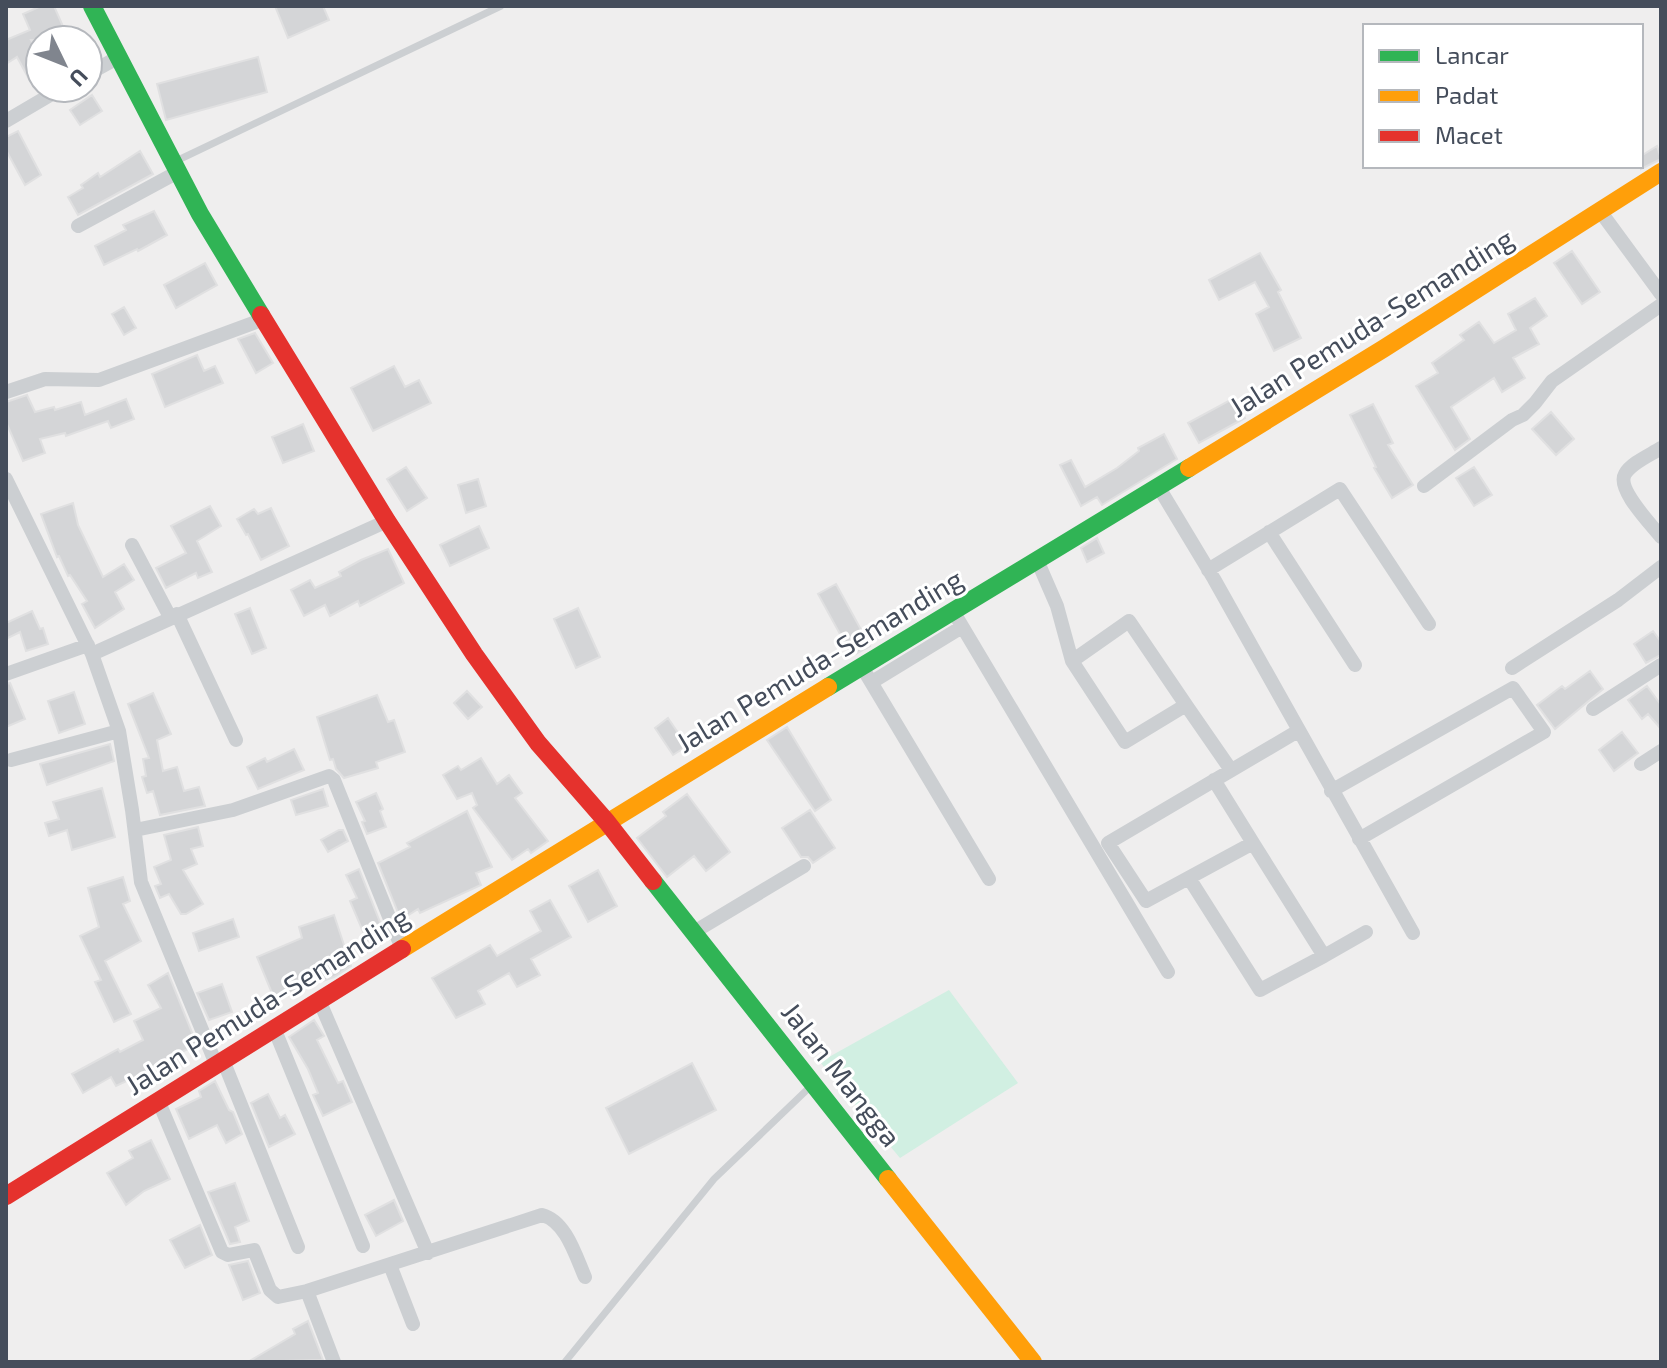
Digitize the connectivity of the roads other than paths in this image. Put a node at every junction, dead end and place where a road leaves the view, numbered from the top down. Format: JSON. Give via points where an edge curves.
{"nodes":[{"id":1,"x":92,"y":6,"type":"edge"},
{"id":2,"x":501,"y":6,"type":"edge"},
{"id":3,"x":117,"y":58,"type":"junction"},
{"id":4,"x":104,"y":65,"type":"edge"},
{"id":5,"x":35,"y":104,"type":"edge"},
{"id":6,"x":6,"y":121,"type":"edge"},
{"id":7,"x":174,"y":168,"type":"junction"},
{"id":8,"x":1661,"y":172,"type":"edge"},
{"id":9,"x":1600,"y":211,"type":"junction"},
{"id":10,"x":78,"y":226,"type":"dead end"},
{"id":11,"x":1661,"y":294,"type":"edge"},
{"id":12,"x":1661,"y":305,"type":"edge"},
{"id":13,"x":264,"y":319,"type":"junction"},
{"id":14,"x":6,"y":392,"type":"edge"},
{"id":15,"x":1661,"y":448,"type":"edge"},
{"id":16,"x":6,"y":479,"type":"edge"},
{"id":17,"x":1158,"y":486,"type":"junction"},
{"id":18,"x":1424,"y":486,"type":"dead end"},
{"id":19,"x":387,"y":521,"type":"junction"},
{"id":20,"x":1269,"y":532,"type":"junction"},
{"id":21,"x":1661,"y":537,"type":"edge"},
{"id":22,"x":132,"y":545,"type":"dead end"},
{"id":23,"x":1037,"y":560,"type":"junction"},
{"id":24,"x":1661,"y":567,"type":"edge"},
{"id":25,"x":1208,"y":570,"type":"junction"},
{"id":26,"x":174,"y":615,"type":"junction"},
{"id":27,"x":958,"y":619,"type":"junction"},
{"id":28,"x":1429,"y":624,"type":"dead end"},
{"id":29,"x":90,"y":649,"type":"junction"},
{"id":30,"x":1072,"y":661,"type":"junction"},
{"id":31,"x":1355,"y":665,"type":"dead end"},
{"id":32,"x":1661,"y":665,"type":"edge"},
{"id":33,"x":1512,"y":668,"type":"dead end"},
{"id":34,"x":6,"y":674,"type":"edge"},
{"id":35,"x":867,"y":674,"type":"junction"},
{"id":36,"x":1186,"y":705,"type":"junction"},
{"id":37,"x":1593,"y":709,"type":"dead end"},
{"id":38,"x":119,"y":731,"type":"junction"},
{"id":39,"x":1298,"y":731,"type":"junction"},
{"id":40,"x":236,"y":740,"type":"dead end"},
{"id":41,"x":1661,"y":751,"type":"edge"},
{"id":42,"x":11,"y":760,"type":"dead end"},
{"id":43,"x":1641,"y":764,"type":"dead end"},
{"id":44,"x":1231,"y":770,"type":"junction"},
{"id":45,"x":1214,"y":780,"type":"junction"},
{"id":46,"x":1331,"y":791,"type":"junction"},
{"id":47,"x":607,"y":822,"type":"junction"},
{"id":48,"x":135,"y":830,"type":"junction"},
{"id":49,"x":1359,"y":839,"type":"junction"},
{"id":50,"x":1253,"y":843,"type":"junction"},
{"id":51,"x":804,"y":866,"type":"dead end"},
{"id":52,"x":1189,"y":878,"type":"junction"},
{"id":53,"x":989,"y":879,"type":"dead end"},
{"id":54,"x":694,"y":932,"type":"junction"},
{"id":55,"x":1366,"y":932,"type":"dead end"},
{"id":56,"x":1413,"y":933,"type":"dead end"},
{"id":57,"x":402,"y":949,"type":"junction"},
{"id":58,"x":1324,"y":956,"type":"junction"},
{"id":59,"x":1168,"y":972,"type":"dead end"},
{"id":60,"x":319,"y":1000,"type":"junction"},
{"id":61,"x":274,"y":1028,"type":"junction"},
{"id":62,"x":220,"y":1062,"type":"junction"},
{"id":63,"x":814,"y":1083,"type":"junction"},
{"id":64,"x":158,"y":1100,"type":"junction"},
{"id":65,"x":6,"y":1196,"type":"edge"},
{"id":66,"x":363,"y":1246,"type":"dead end"},
{"id":67,"x":298,"y":1247,"type":"dead end"},
{"id":68,"x":428,"y":1253,"type":"junction"},
{"id":69,"x":390,"y":1265,"type":"junction"},
{"id":70,"x":585,"y":1277,"type":"dead end"},
{"id":71,"x":307,"y":1291,"type":"junction"},
{"id":72,"x":413,"y":1324,"type":"dead end"},
{"id":73,"x":334,"y":1362,"type":"edge"},
{"id":74,"x":565,"y":1362,"type":"edge"},
{"id":75,"x":1033,"y":1362,"type":"edge"}],
"edges":[{"from":1,"to":3,"type":"main road","name":"Jalan Mangga"},
{"from":2,"to":7,"type":"lane"},
{"from":3,"to":4,"type":"street"},
{"from":3,"to":7,"type":"main road","name":"Jalan Mangga"},
{"from":5,"to":6,"type":"street"},
{"from":7,"to":10,"type":"street"},
{"from":7,"to":13,"type":"main road","name":"Jalan Mangga"},
{"from":8,"to":9,"type":"main road","name":"Jalan Pemuda-Semanding"},
{"from":9,"to":11,"type":"street"},
{"from":9,"to":17,"type":"main road","name":"Jalan Pemuda-Semanding"},
{"from":12,"to":18,"type":"street","via":[[1552,381],[1523,415]]},
{"from":13,"to":14,"type":"street","via":[[99,380],[45,379]]},
{"from":13,"to":19,"type":"main road","name":"Jalan Mangga"},
{"from":15,"to":21,"type":"street","via":[[1626,471],[1622,480]]},
{"from":16,"to":29,"type":"street"},
{"from":17,"to":23,"type":"main road","name":"Jalan Pemuda-Semanding"},
{"from":17,"to":25,"type":"street"},
{"from":19,"to":26,"type":"street"},
{"from":19,"to":47,"type":"main road","name":"Jalan Mangga","via":[[538,743]]},
{"from":20,"to":25,"type":"street"},
{"from":20,"to":28,"type":"street","via":[[1340,489]]},
{"from":20,"to":31,"type":"street"},
{"from":22,"to":26,"type":"street"},
{"from":23,"to":27,"type":"main road","name":"Jalan Pemuda-Semanding"},
{"from":23,"to":30,"type":"street"},
{"from":24,"to":33,"type":"street"},
{"from":25,"to":39,"type":"street"},
{"from":26,"to":29,"type":"street"},
{"from":26,"to":40,"type":"street"},
{"from":27,"to":35,"type":"main road","name":"Jalan Pemuda-Semanding"},
{"from":27,"to":59,"type":"street"},
{"from":29,"to":34,"type":"street"},
{"from":29,"to":38,"type":"street"},
{"from":30,"to":36,"type":"street","via":[[1125,742]]},
{"from":30,"to":36,"type":"street","via":[[1129,621]]},
{"from":32,"to":37,"type":"street"},
{"from":35,"to":47,"type":"main road","name":"Jalan Pemuda-Semanding"},
{"from":35,"to":53,"type":"street"},
{"from":36,"to":44,"type":"street"},
{"from":38,"to":42,"type":"street"},
{"from":38,"to":48,"type":"street"},
{"from":39,"to":44,"type":"street"},
{"from":39,"to":46,"type":"street"},
{"from":41,"to":43,"type":"street"},
{"from":44,"to":45,"type":"street"},
{"from":45,"to":50,"type":"street"},
{"from":45,"to":52,"type":"street","via":[[1108,843],[1146,901]]},
{"from":46,"to":49,"type":"street"},
{"from":46,"to":49,"type":"street","via":[[1513,688],[1544,732]]},
{"from":47,"to":54,"type":"main road","name":"Jalan Mangga"},
{"from":47,"to":57,"type":"main road","name":"Jalan Pemuda-Semanding"},
{"from":48,"to":57,"type":"street","via":[[233,810],[329,776]]},
{"from":48,"to":62,"type":"street","via":[[141,882]]},
{"from":49,"to":56,"type":"street"},
{"from":50,"to":52,"type":"street"},
{"from":50,"to":58,"type":"street"},
{"from":51,"to":54,"type":"street"},
{"from":52,"to":58,"type":"street","via":[[1260,990]]},
{"from":54,"to":63,"type":"main road","name":"Jalan Mangga"},
{"from":55,"to":58,"type":"street"},
{"from":57,"to":60,"type":"main road","name":"Jalan Pemuda-Semanding"},
{"from":60,"to":61,"type":"main road","name":"Jalan Pemuda-Semanding"},
{"from":60,"to":68,"type":"street"},
{"from":61,"to":62,"type":"main road","name":"Jalan Pemuda-Semanding"},
{"from":61,"to":66,"type":"street"},
{"from":62,"to":64,"type":"main road","name":"Jalan Pemuda-Semanding"},
{"from":62,"to":67,"type":"street"},
{"from":63,"to":74,"type":"lane","via":[[714,1179]]},
{"from":63,"to":75,"type":"main road","name":"Jalan Mangga"},
{"from":64,"to":65,"type":"main road","name":"Jalan Pemuda-Semanding"},
{"from":64,"to":71,"type":"street","via":[[222,1252],[254,1250],[275,1296]]},
{"from":68,"to":69,"type":"street"},
{"from":68,"to":70,"type":"street","via":[[545,1215],[562,1230]]},
{"from":69,"to":71,"type":"street"},
{"from":69,"to":72,"type":"street"},
{"from":71,"to":73,"type":"street"}]}
